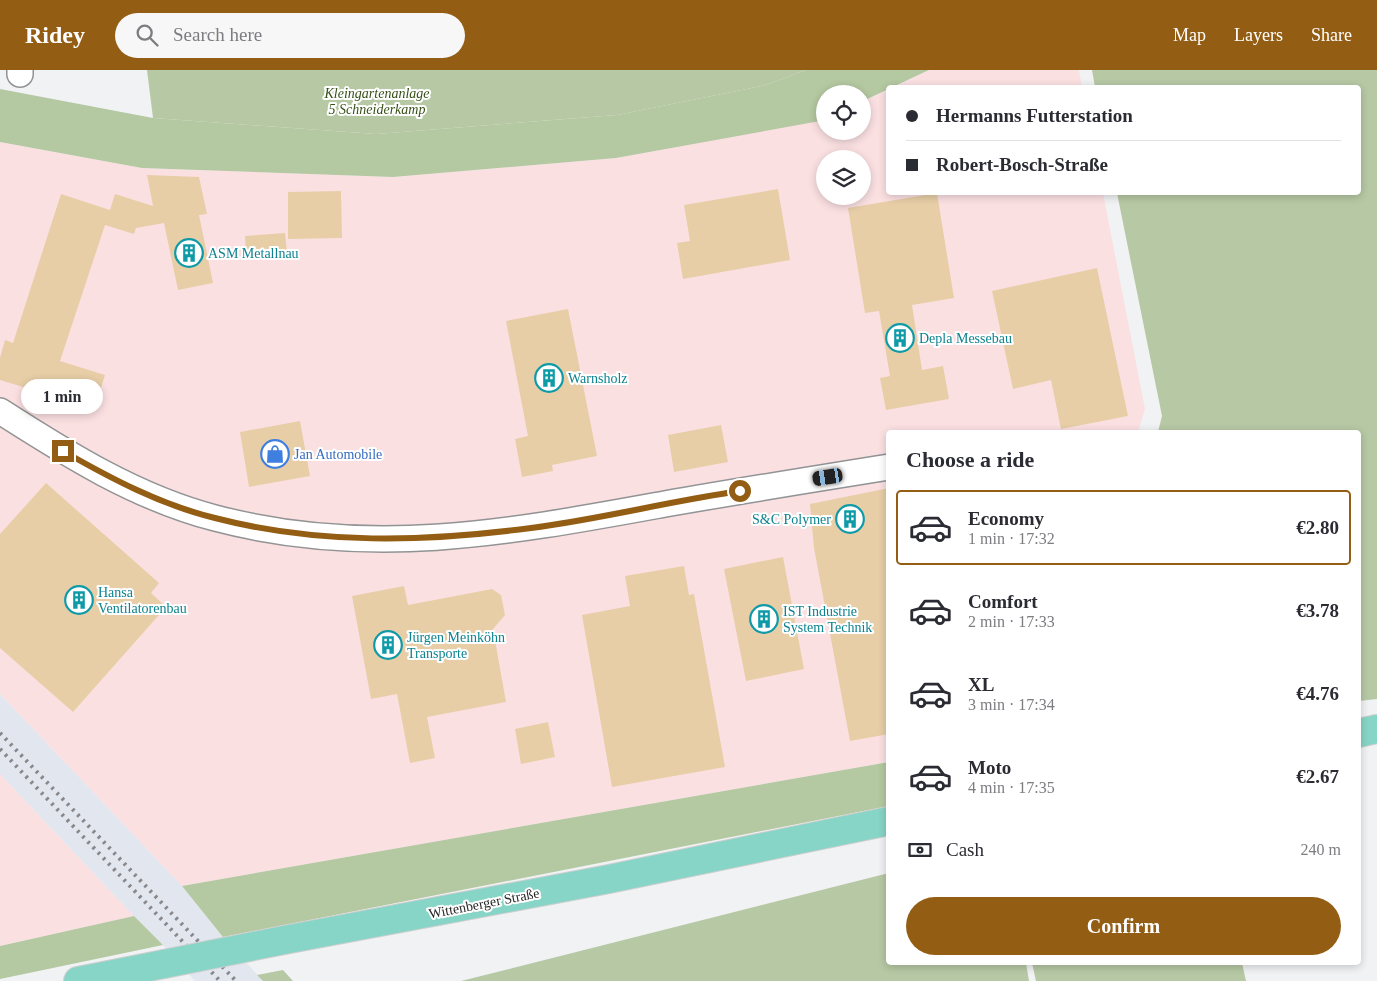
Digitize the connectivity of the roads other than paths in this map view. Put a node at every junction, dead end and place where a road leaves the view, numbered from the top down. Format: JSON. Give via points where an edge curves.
{"nodes":[{"id":1,"x":0,"y":411,"type":"edge"},
{"id":2,"x":886,"y":468,"type":"edge"},
{"id":3,"x":1377,"y":729,"type":"edge"},
{"id":4,"x":1361,"y":732,"type":"edge"},
{"id":5,"x":886,"y":822,"type":"edge"},
{"id":6,"x":78,"y":981,"type":"edge"}],
"edges":[{"from":1,"to":2,"type":"street","via":[[102,473],[158,499],[213,518],[264,529],[353,538],[413,540],[532,528]]},
{"from":3,"to":4,"type":"main road"},
{"from":5,"to":6,"type":"main road","name":"Wittenberger Straße","bridge":true,"via":[[609,879]]}]}
